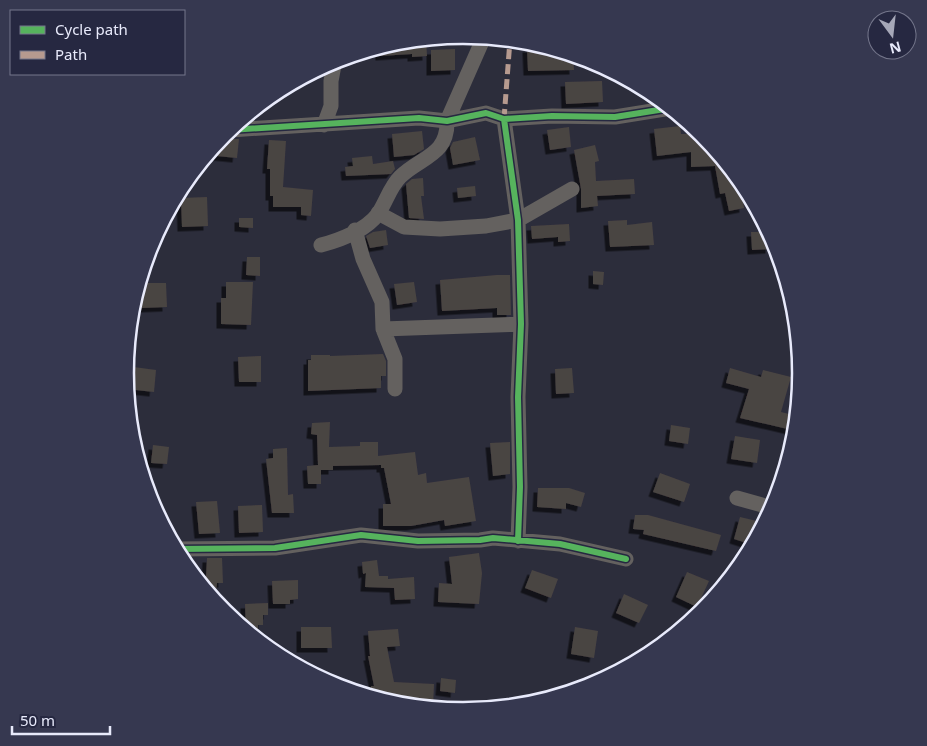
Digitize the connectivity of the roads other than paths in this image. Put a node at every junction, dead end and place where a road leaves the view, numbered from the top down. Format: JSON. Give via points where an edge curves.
{"nodes":[{"id":1,"x":481,"y":44,"type":"edge"},
{"id":2,"x":333,"y":71,"type":"edge"},
{"id":3,"x":659,"y":109,"type":"edge"},
{"id":4,"x":504,"y":119,"type":"junction"},
{"id":5,"x":447,"y":121,"type":"junction"},
{"id":6,"x":324,"y":125,"type":"junction"},
{"id":7,"x":242,"y":129,"type":"edge"},
{"id":8,"x":572,"y":189,"type":"dead end"},
{"id":9,"x":378,"y":213,"type":"junction"},
{"id":10,"x":518,"y":220,"type":"junction"},
{"id":11,"x":355,"y":230,"type":"junction"},
{"id":12,"x":320,"y":245,"type":"dead end"},
{"id":13,"x":521,"y":324,"type":"junction"},
{"id":14,"x":383,"y":329,"type":"junction"},
{"id":15,"x":394,"y":389,"type":"dead end"},
{"id":16,"x":737,"y":498,"type":"dead end"},
{"id":17,"x":765,"y":506,"type":"edge"},
{"id":18,"x":518,"y":541,"type":"junction"},
{"id":19,"x":185,"y":549,"type":"edge"},
{"id":20,"x":626,"y":559,"type":"dead end"}],
"edges":[{"from":1,"to":5,"type":"street"},
{"from":2,"to":6,"type":"street","via":[[330,106]]},
{"from":3,"to":4,"type":"street","via":[[615,117]]},
{"from":4,"to":5,"type":"street","via":[[486,113]]},
{"from":4,"to":10,"type":"street"},
{"from":5,"to":6,"type":"street","via":[[419,118]]},
{"from":5,"to":9,"type":"street","via":[[447,132],[441,146],[400,178]]},
{"from":6,"to":7,"type":"street"},
{"from":8,"to":10,"type":"street"},
{"from":9,"to":10,"type":"street","via":[[404,228],[440,229]]},
{"from":9,"to":11,"type":"street"},
{"from":10,"to":13,"type":"street"},
{"from":11,"to":12,"type":"street","via":[[339,240]]},
{"from":11,"to":14,"type":"street","via":[[363,259],[382,302]]},
{"from":13,"to":14,"type":"street"},
{"from":13,"to":18,"type":"street"},
{"from":14,"to":15,"type":"street","via":[[394,359]]},
{"from":16,"to":17,"type":"street"},
{"from":18,"to":19,"type":"street","via":[[493,538],[418,541],[361,535],[275,548]]},
{"from":18,"to":20,"type":"street","via":[[560,544]]}]}
